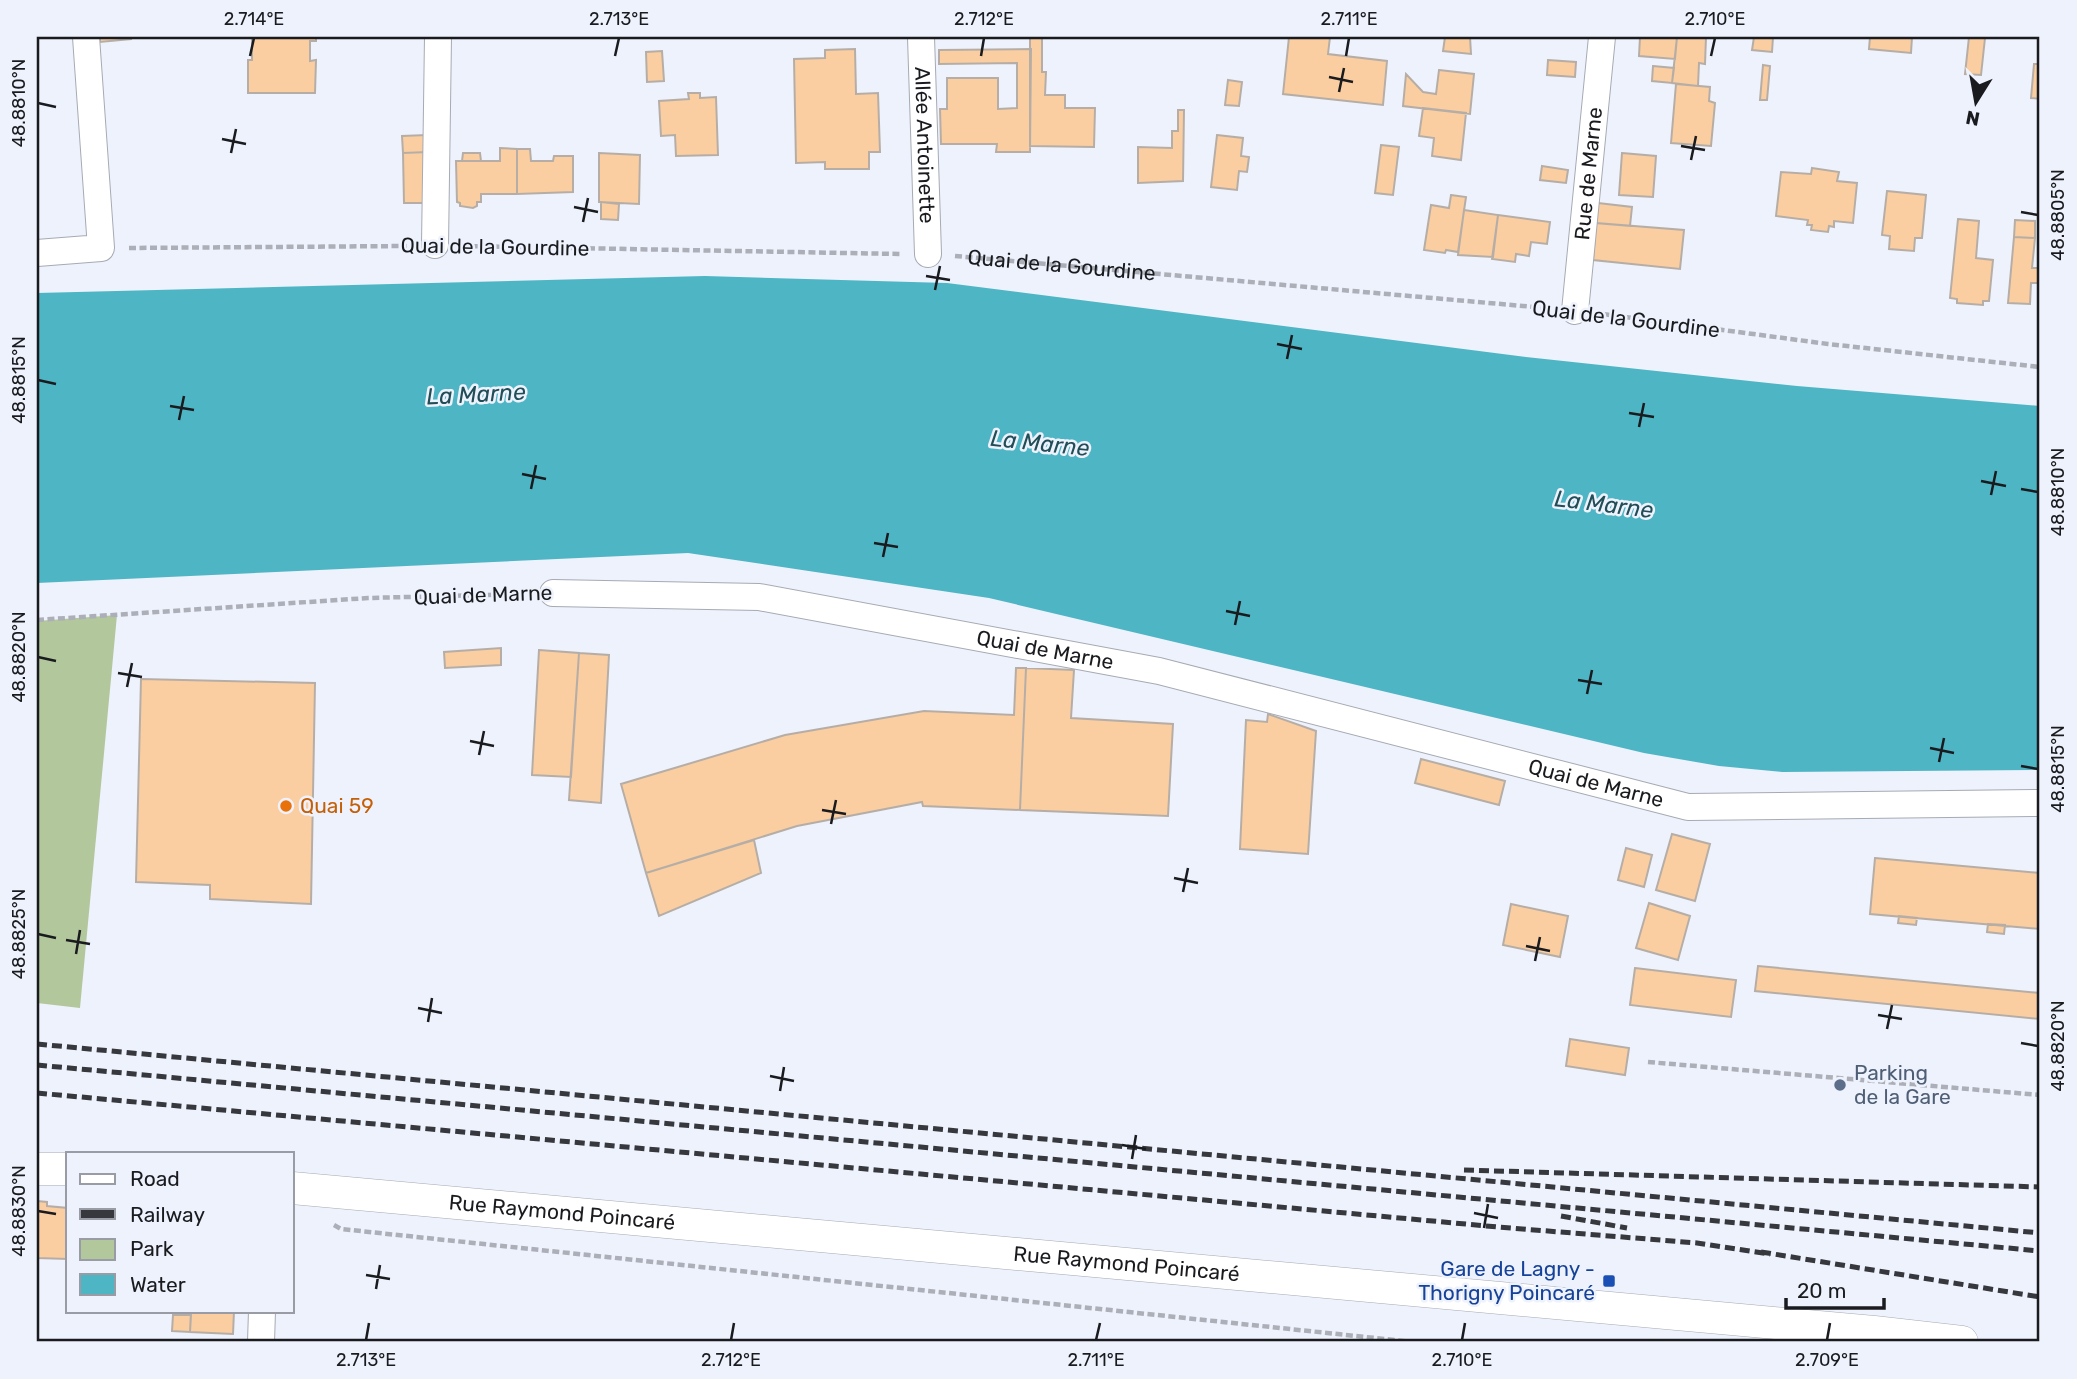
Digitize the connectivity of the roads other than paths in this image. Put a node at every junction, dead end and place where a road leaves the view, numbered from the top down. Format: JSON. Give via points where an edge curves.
{"nodes":[{"id":1,"x":86,"y":37,"type":"edge"},
{"id":2,"x":438,"y":37,"type":"edge"},
{"id":3,"x":921,"y":37,"type":"edge"},
{"id":4,"x":1602,"y":37,"type":"edge"},
{"id":5,"x":435,"y":245,"type":"road end"},
{"id":6,"x":37,"y":253,"type":"edge"},
{"id":7,"x":928,"y":254,"type":"road end"},
{"id":8,"x":1574,"y":311,"type":"road end"},
{"id":9,"x":553,"y":593,"type":"road end"},
{"id":10,"x":2040,"y":803,"type":"edge"},
{"id":11,"x":37,"y":1169,"type":"edge"},
{"id":12,"x":66,"y":1169,"type":"edge"},
{"id":13,"x":294,"y":1188,"type":"edge"},
{"id":14,"x":262,"y":1312,"type":"edge"},
{"id":15,"x":261,"y":1342,"type":"edge"},
{"id":16,"x":1962,"y":1342,"type":"edge"}],
"edges":[{"from":1,"to":6,"type":"street","via":[[101,248]]},
{"from":2,"to":5,"type":"street"},
{"from":3,"to":7,"type":"street","name":"Allée Antoinette"},
{"from":4,"to":8,"type":"street","name":"Rue de Marne"},
{"from":9,"to":10,"type":"street","name":"Quai de Marne","via":[[759,597],[1159,671],[1688,807]]},
{"from":11,"to":12,"type":"street"},
{"from":13,"to":16,"type":"street","name":"Rue Raymond Poincaré"},
{"from":14,"to":15,"type":"street"}]}
